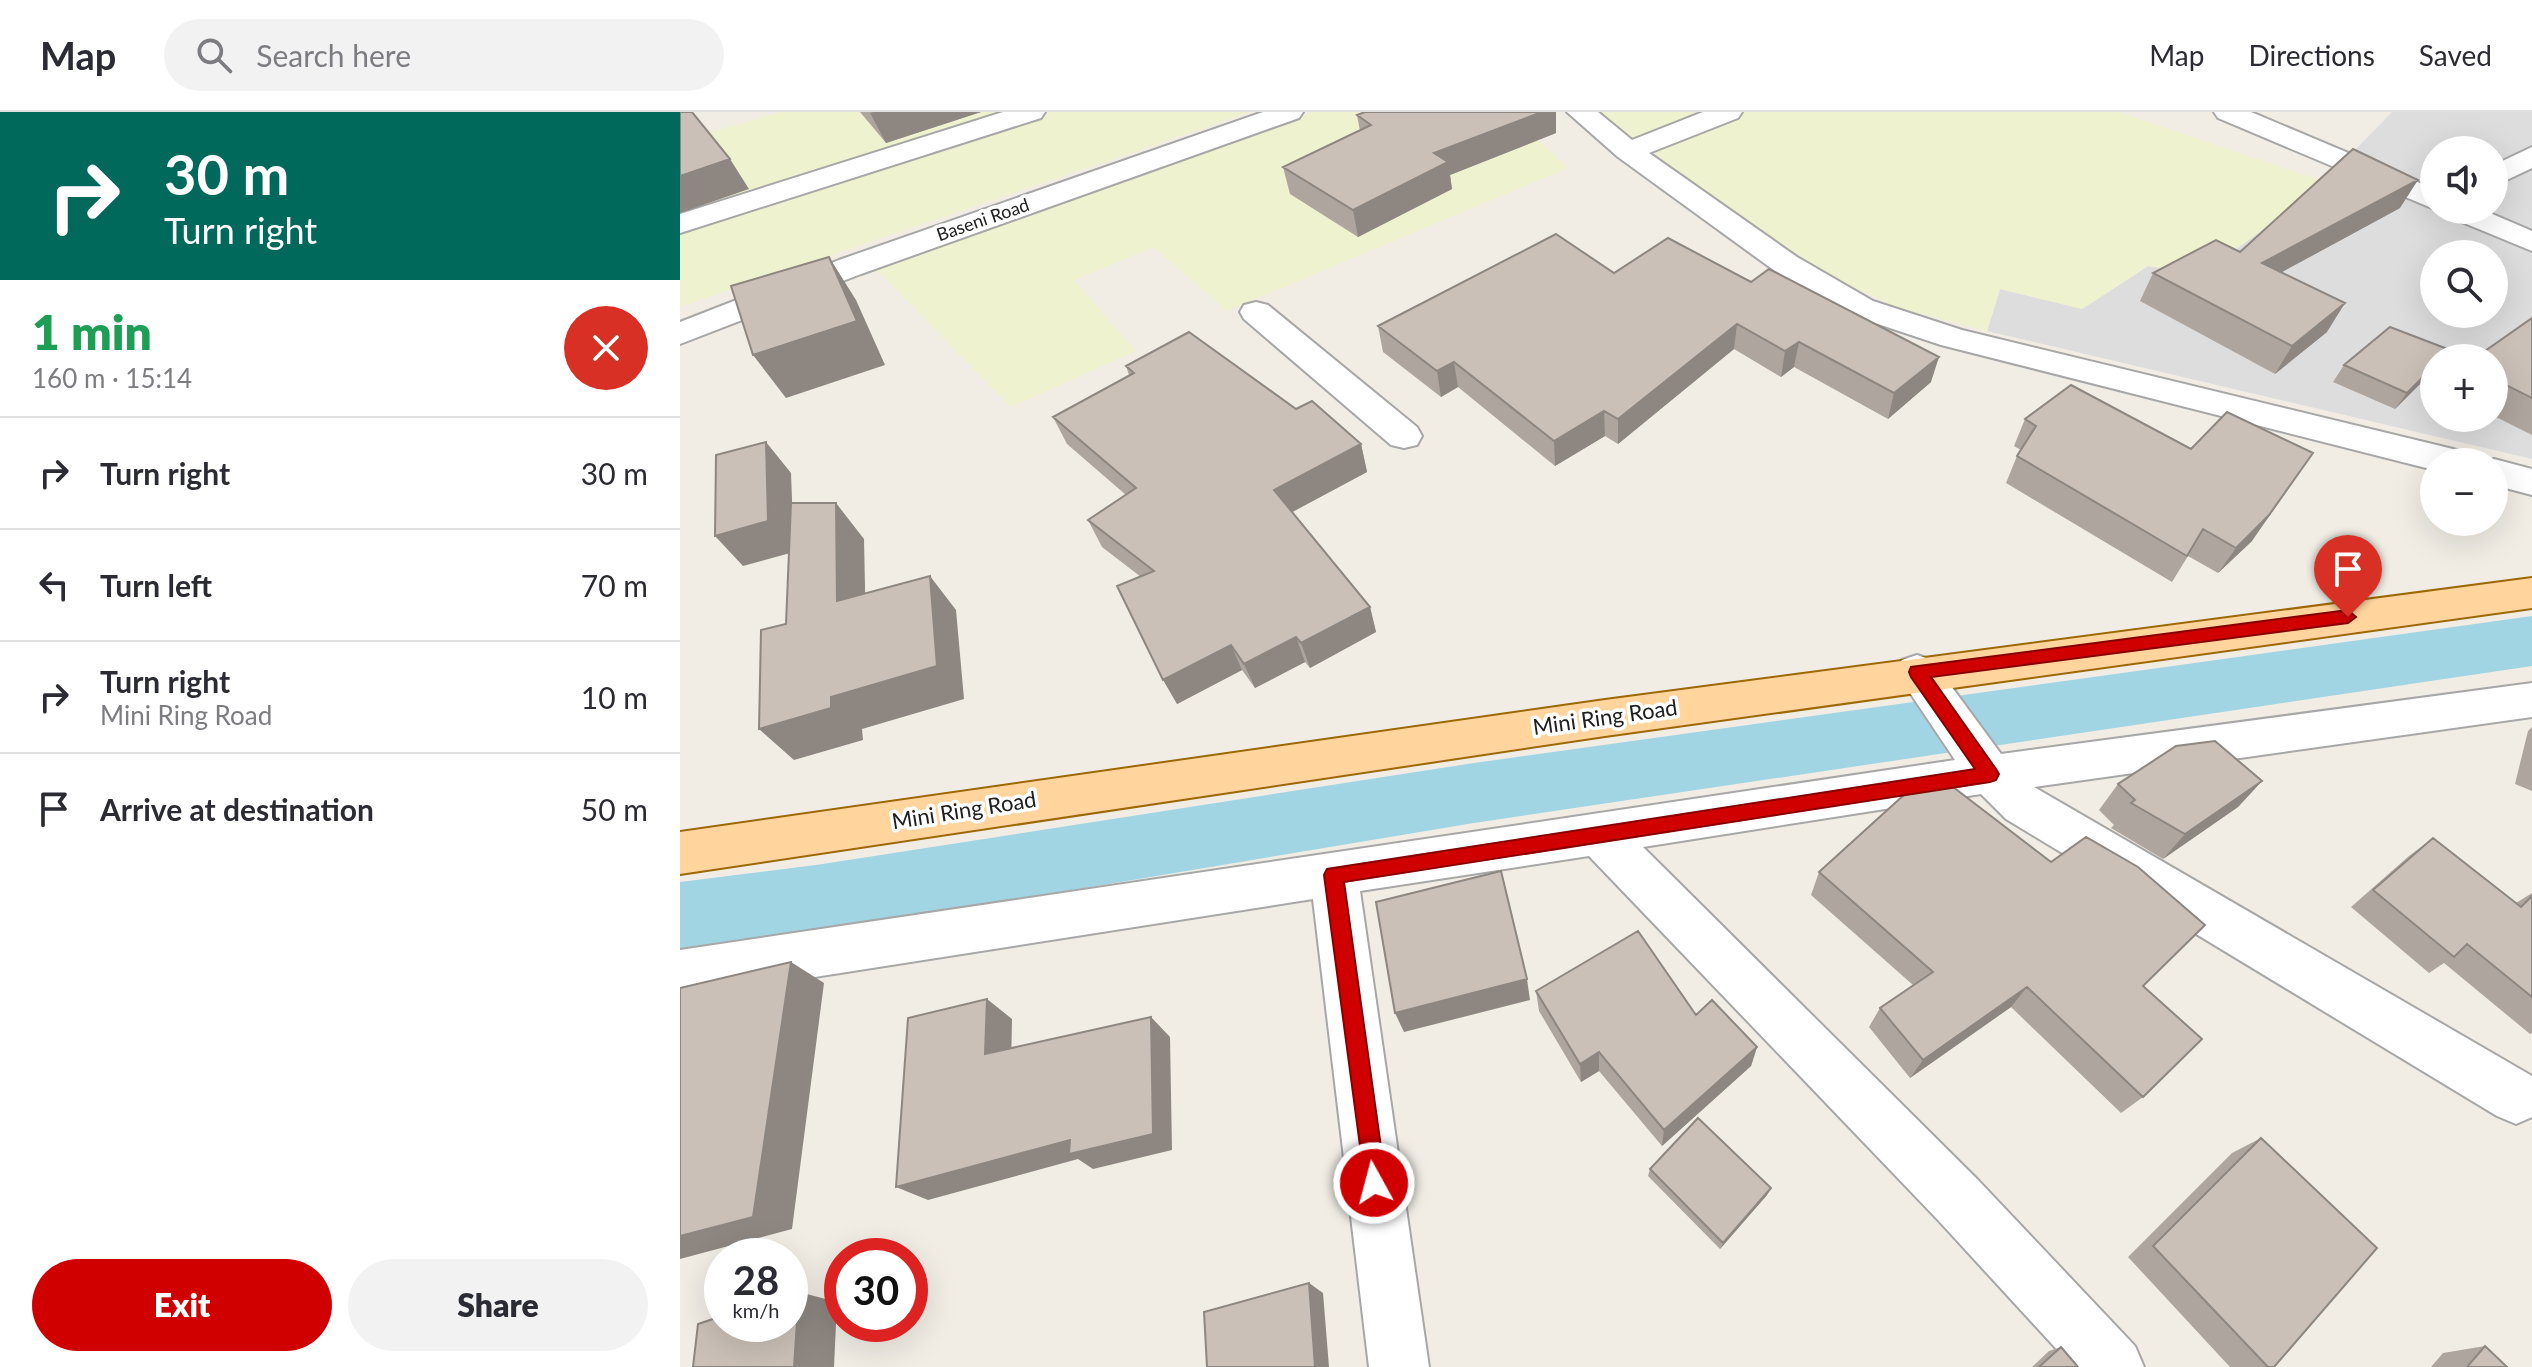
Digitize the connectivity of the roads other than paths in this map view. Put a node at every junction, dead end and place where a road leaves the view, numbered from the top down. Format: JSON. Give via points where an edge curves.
{"nodes":[{"id":1,"x":1031,"y":112,"type":"edge"},
{"id":2,"x":1289,"y":112,"type":"edge"},
{"id":3,"x":1581,"y":112,"type":"edge"},
{"id":4,"x":1728,"y":112,"type":"edge"},
{"id":5,"x":2239,"y":114,"type":"edge"},
{"id":6,"x":1628,"y":151,"type":"junction"},
{"id":7,"x":2532,"y":156,"type":"edge"},
{"id":8,"x":2508,"y":169,"type":"edge"},
{"id":9,"x":2420,"y":194,"type":"edge"},
{"id":10,"x":680,"y":224,"type":"edge"},
{"id":11,"x":2490,"y":224,"type":"edge"},
{"id":12,"x":2532,"y":242,"type":"edge"},
{"id":13,"x":1256,"y":312,"type":"dead end"},
{"id":14,"x":680,"y":334,"type":"edge"},
{"id":15,"x":1404,"y":436,"type":"dead end"},
{"id":16,"x":2420,"y":454,"type":"edge"},
{"id":17,"x":2508,"y":476,"type":"edge"},
{"id":18,"x":2532,"y":482,"type":"edge"},
{"id":19,"x":2532,"y":593,"type":"edge"},
{"id":20,"x":1925,"y":683,"type":"junction"},
{"id":21,"x":2532,"y":700,"type":"edge"},
{"id":22,"x":1983,"y":764,"type":"junction"},
{"id":23,"x":1600,"y":835,"type":"junction"},
{"id":24,"x":680,"y":853,"type":"edge"},
{"id":25,"x":1334,"y":875,"type":"junction"},
{"id":26,"x":680,"y":974,"type":"edge"},
{"id":27,"x":2516,"y":1097,"type":"dead end"},
{"id":28,"x":1399,"y":1367,"type":"edge"},
{"id":29,"x":2114,"y":1367,"type":"edge"}],
"edges":[{"from":1,"to":10,"type":"street"},
{"from":2,"to":14,"type":"street","name":"Baseni Road","via":[[850,267]]},
{"from":3,"to":6,"type":"street"},
{"from":4,"to":6,"type":"street"},
{"from":5,"to":9,"type":"street"},
{"from":6,"to":16,"type":"street","via":[[1786,264],[1862,308],[1953,338]]},
{"from":7,"to":8,"type":"street"},
{"from":11,"to":12,"type":"street"},
{"from":13,"to":15,"type":"street"},
{"from":17,"to":18,"type":"street"},
{"from":19,"to":20,"type":"main road","name":"Mini Ring Road"},
{"from":20,"to":22,"type":"street"},
{"from":20,"to":24,"type":"main road","name":"Mini Ring Road","via":[[1152,781]]},
{"from":21,"to":22,"type":"street"},
{"from":22,"to":23,"type":"street"},
{"from":22,"to":27,"type":"street","via":[[2022,805]]},
{"from":23,"to":25,"type":"street"},
{"from":23,"to":29,"type":"street"},
{"from":25,"to":26,"type":"street"},
{"from":25,"to":28,"type":"street"}]}
